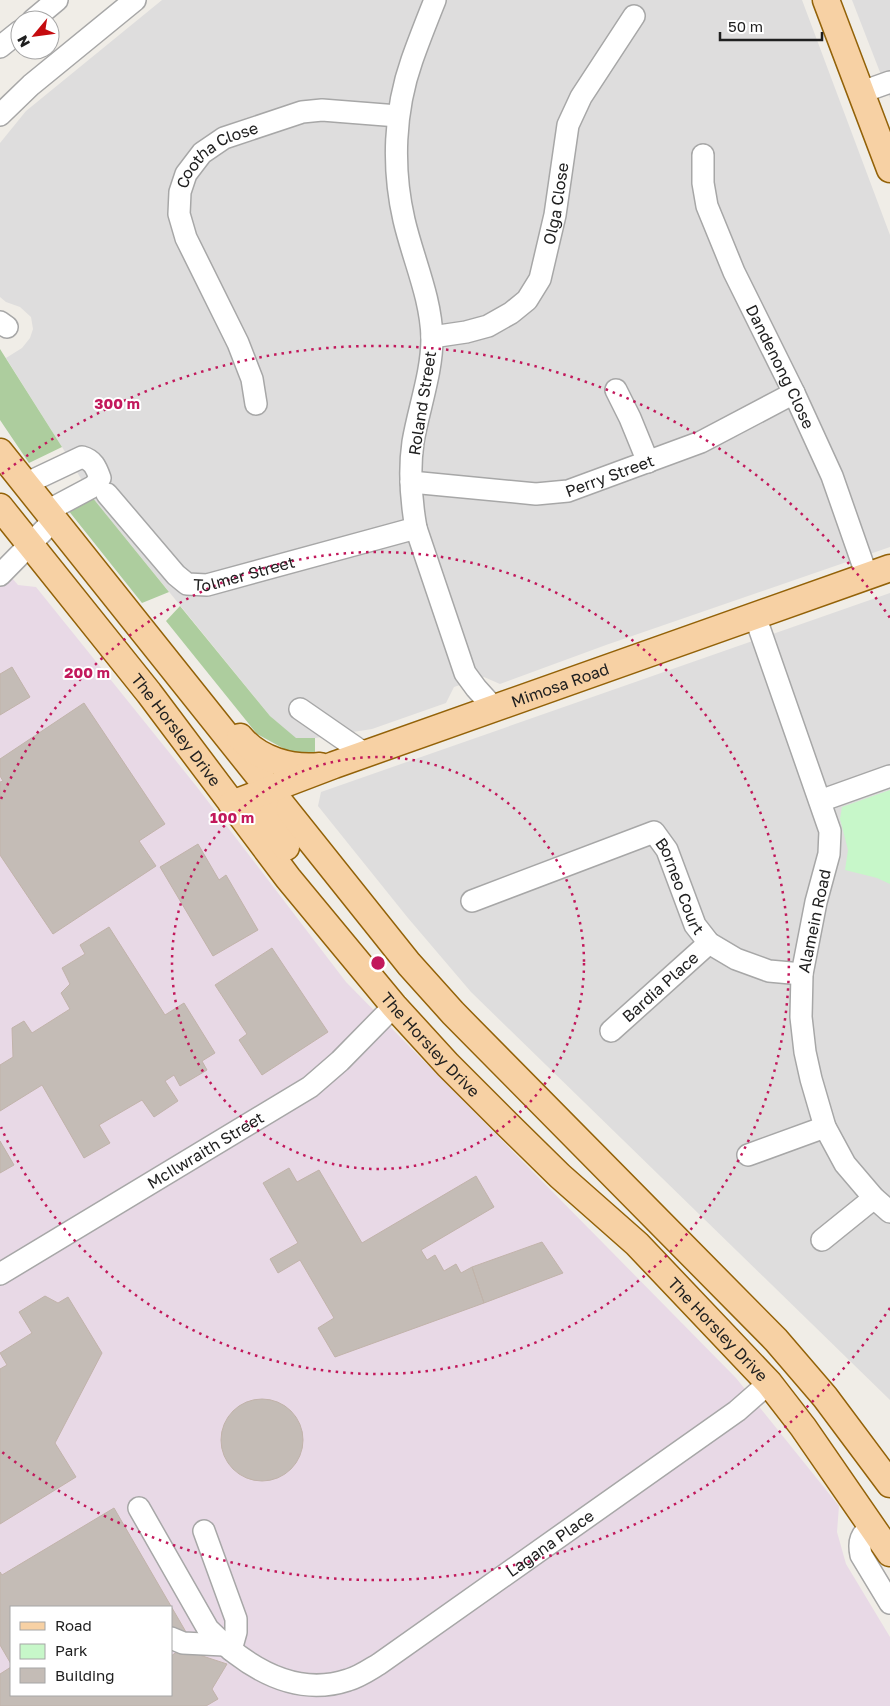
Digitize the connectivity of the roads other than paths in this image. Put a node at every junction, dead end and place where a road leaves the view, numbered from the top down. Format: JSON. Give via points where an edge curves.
{"nodes":[{"id":1,"x":57,"y":0,"type":"edge"},
{"id":2,"x":135,"y":0,"type":"edge"},
{"id":3,"x":435,"y":0,"type":"edge"},
{"id":4,"x":826,"y":0,"type":"edge"},
{"id":5,"x":45,"y":10,"type":"edge"},
{"id":6,"x":634,"y":16,"type":"dead end"},
{"id":7,"x":10,"y":38,"type":"edge"},
{"id":8,"x":0,"y":47,"type":"edge"},
{"id":9,"x":890,"y":82,"type":"edge"},
{"id":10,"x":862,"y":92,"type":"junction"},
{"id":11,"x":0,"y":115,"type":"edge"},
{"id":12,"x":398,"y":116,"type":"junction"},
{"id":13,"x":703,"y":155,"type":"dead end"},
{"id":14,"x":890,"y":169,"type":"edge"},
{"id":15,"x":432,"y":337,"type":"junction"},
{"id":16,"x":616,"y":390,"type":"dead end"},
{"id":17,"x":794,"y":394,"type":"junction"},
{"id":18,"x":256,"y":404,"type":"dead end"},
{"id":19,"x":0,"y":452,"type":"edge"},
{"id":20,"x":648,"y":462,"type":"junction"},
{"id":21,"x":411,"y":482,"type":"junction"},
{"id":22,"x":25,"y":484,"type":"junction"},
{"id":23,"x":107,"y":494,"type":"dead end"},
{"id":24,"x":0,"y":507,"type":"edge"},
{"id":25,"x":51,"y":515,"type":"junction"},
{"id":26,"x":416,"y":528,"type":"junction"},
{"id":27,"x":30,"y":543,"type":"junction"},
{"id":28,"x":879,"y":572,"type":"edge"},
{"id":29,"x":0,"y":575,"type":"edge"},
{"id":30,"x":755,"y":616,"type":"junction"},
{"id":31,"x":158,"y":650,"type":"junction"},
{"id":32,"x":494,"y":708,"type":"junction"},
{"id":33,"x":300,"y":709,"type":"dead end"},
{"id":34,"x":365,"y":754,"type":"junction"},
{"id":35,"x":334,"y":765,"type":"junction"},
{"id":36,"x":890,"y":776,"type":"edge"},
{"id":37,"x":269,"y":789,"type":"junction"},
{"id":38,"x":820,"y":801,"type":"junction"},
{"id":39,"x":232,"y":804,"type":"junction"},
{"id":40,"x":472,"y":901,"type":"dead end"},
{"id":41,"x":709,"y":943,"type":"junction"},
{"id":42,"x":802,"y":974,"type":"junction"},
{"id":43,"x":394,"y":1006,"type":"junction"},
{"id":44,"x":611,"y":1031,"type":"dead end"},
{"id":45,"x":824,"y":1126,"type":"junction"},
{"id":46,"x":748,"y":1155,"type":"dead end"},
{"id":47,"x":874,"y":1198,"type":"junction"},
{"id":48,"x":890,"y":1212,"type":"edge"},
{"id":49,"x":822,"y":1240,"type":"dead end"},
{"id":50,"x":0,"y":1274,"type":"edge"},
{"id":51,"x":769,"y":1383,"type":"junction"},
{"id":52,"x":854,"y":1436,"type":"junction"},
{"id":53,"x":890,"y":1484,"type":"edge"},
{"id":54,"x":139,"y":1508,"type":"dead end"},
{"id":55,"x":881,"y":1526,"type":"edge"},
{"id":56,"x":204,"y":1531,"type":"dead end"},
{"id":57,"x":890,"y":1553,"type":"edge"},
{"id":58,"x":890,"y":1603,"type":"edge"},
{"id":59,"x":172,"y":1638,"type":"edge"},
{"id":60,"x":228,"y":1648,"type":"junction"}],
"edges":[{"from":1,"to":5,"type":"street"},
{"from":2,"to":11,"type":"street","via":[[31,85]]},
{"from":3,"to":12,"type":"street","name":"Roland Street","via":[[411,61]]},
{"from":4,"to":10,"type":"main road"},
{"from":6,"to":15,"type":"street","name":"Olga Close","via":[[582,97],[568,125],[555,215],[540,279],[527,300],[488,326]]},
{"from":7,"to":8,"type":"street"},
{"from":9,"to":10,"type":"street"},
{"from":10,"to":14,"type":"main road"},
{"from":12,"to":15,"type":"street","name":"Roland Street","via":[[397,178],[404,220],[426,297]]},
{"from":12,"to":18,"type":"street","name":"Cootha Close","via":[[322,110],[302,112],[224,138],[202,153],[186,174],[180,192],[181,222],[238,343],[252,380]]},
{"from":13,"to":17,"type":"street","name":"Dandenong Close","via":[[707,206],[734,272]]},
{"from":15,"to":21,"type":"street","name":"Roland Street","via":[[429,368],[413,442]]},
{"from":16,"to":20,"type":"street"},
{"from":17,"to":20,"type":"street","name":"Perry Street","via":[[701,442]]},
{"from":17,"to":28,"type":"street","name":"Dandenong Close"},
{"from":19,"to":22,"type":"main road","name":"The Horsley Drive"},
{"from":20,"to":21,"type":"street","name":"Perry Street","via":[[568,490],[536,494]]},
{"from":21,"to":26,"type":"street","name":"Roland Street"},
{"from":22,"to":25,"type":"main road","name":"The Horsley Drive"},
{"from":22,"to":25,"type":"street","via":[[82,457],[90,459],[100,478],[94,486]]},
{"from":23,"to":26,"type":"street","name":"Tolmer Street","via":[[187,584],[207,584]]},
{"from":24,"to":27,"type":"main road","name":"The Horsley Drive"},
{"from":25,"to":27,"type":"street"},
{"from":25,"to":31,"type":"main road","name":"The Horsley Drive"},
{"from":26,"to":32,"type":"street","name":"Roland Street","via":[[465,673]]},
{"from":27,"to":29,"type":"street"},
{"from":27,"to":39,"type":"main road","name":"The Horsley Drive"},
{"from":28,"to":30,"type":"main road","name":"Mimosa Road"},
{"from":30,"to":32,"type":"main road","name":"Mimosa Road"},
{"from":30,"to":38,"type":"street","name":"Alamein Road"},
{"from":31,"to":35,"type":"main road","via":[[211,700],[245,743],[257,752],[273,761],[307,768]]},
{"from":31,"to":37,"type":"main road","name":"The Horsley Drive"},
{"from":32,"to":34,"type":"main road","name":"Mimosa Road"},
{"from":33,"to":34,"type":"street"},
{"from":34,"to":35,"type":"main road","name":"Mimosa Road"},
{"from":35,"to":37,"type":"main road","name":"Mimosa Road"},
{"from":36,"to":38,"type":"street"},
{"from":37,"to":39,"type":"main road","name":"Mimosa Road"},
{"from":37,"to":43,"type":"main road","via":[[264,801],[268,826],[331,905]]},
{"from":37,"to":52,"type":"main road","name":"The Horsley Drive","via":[[409,964],[453,1013],[776,1340]]},
{"from":38,"to":42,"type":"street","name":"Alamein Road","via":[[830,831],[829,854]]},
{"from":39,"to":43,"type":"main road","name":"The Horsley Drive","via":[[288,878]]},
{"from":40,"to":41,"type":"street","name":"Borneo Court","via":[[654,832],[667,850],[695,925]]},
{"from":41,"to":42,"type":"street","name":"Borneo Court","via":[[736,959],[769,971]]},
{"from":41,"to":44,"type":"street","name":"Bardia Place"},
{"from":42,"to":45,"type":"street","name":"Alamein Road","via":[[801,1017],[805,1052]]},
{"from":43,"to":50,"type":"street","name":"McIlwraith Street","via":[[310,1087]]},
{"from":43,"to":51,"type":"main road","name":"The Horsley Drive","via":[[513,1130],[637,1244]]},
{"from":45,"to":46,"type":"street"},
{"from":45,"to":47,"type":"street","name":"Alamein Road","via":[[845,1164]]},
{"from":47,"to":48,"type":"street","name":"Alamein Road"},
{"from":47,"to":49,"type":"street"},
{"from":51,"to":55,"type":"main road","name":"The Horsley Drive"},
{"from":51,"to":60,"type":"street","name":"Lagana Place","via":[[737,1410],[379,1664],[349,1680],[322,1686],[294,1684],[259,1669]]},
{"from":52,"to":53,"type":"main road","name":"The Horsley Drive"},
{"from":52,"to":55,"type":"main road","via":[[881,1497]]},
{"from":54,"to":60,"type":"street","name":"Lagana Place","via":[[208,1629]]},
{"from":55,"to":57,"type":"main road","name":"The Horsley Drive"},
{"from":55,"to":58,"type":"street","via":[[866,1530],[859,1545],[861,1555]]},
{"from":56,"to":60,"type":"street","via":[[236,1619],[236,1632]]},
{"from":59,"to":60,"type":"street","via":[[183,1643]]}]}
